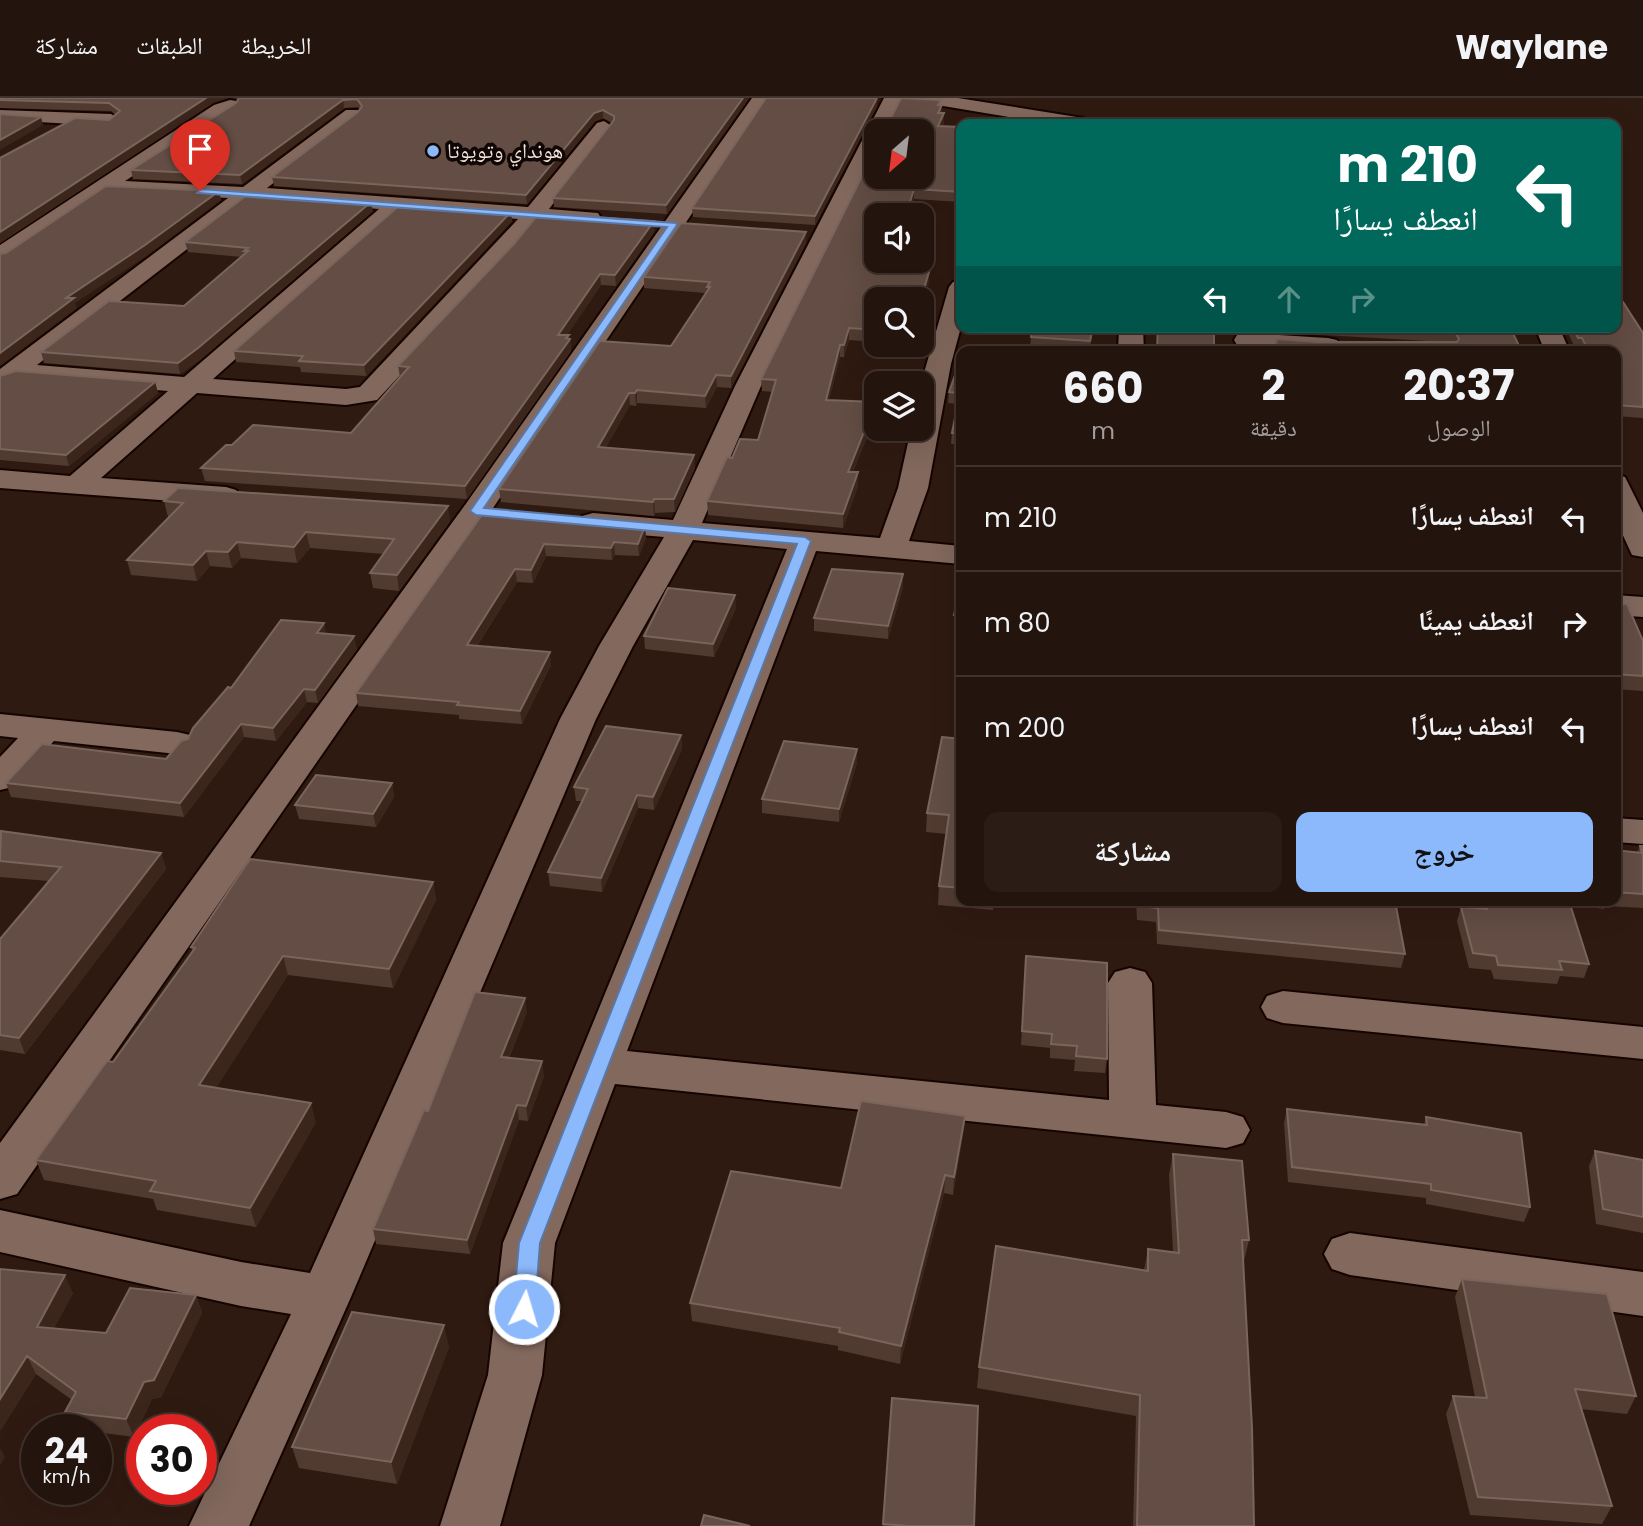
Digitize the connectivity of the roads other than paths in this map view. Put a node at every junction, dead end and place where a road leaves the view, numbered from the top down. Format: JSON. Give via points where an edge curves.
{"nodes":[{"id":1,"x":761,"y":98,"type":"edge"},
{"id":2,"x":893,"y":98,"type":"edge"},
{"id":3,"x":925,"y":98,"type":"edge"},
{"id":4,"x":230,"y":105,"type":"edge"},
{"id":5,"x":1012,"y":112,"type":"edge"},
{"id":6,"x":352,"y":114,"type":"edge"},
{"id":7,"x":0,"y":115,"type":"edge"},
{"id":8,"x":74,"y":118,"type":"junction"},
{"id":9,"x":1053,"y":119,"type":"edge"},
{"id":10,"x":111,"y":120,"type":"edge"},
{"id":11,"x":604,"y":127,"type":"edge"},
{"id":12,"x":42,"y":137,"type":"edge"},
{"id":13,"x":105,"y":186,"type":"junction"},
{"id":14,"x":248,"y":193,"type":"junction"},
{"id":15,"x":397,"y":204,"type":"junction"},
{"id":16,"x":535,"y":213,"type":"junction"},
{"id":17,"x":604,"y":219,"type":"edge"},
{"id":18,"x":645,"y":222,"type":"edge"},
{"id":19,"x":673,"y":225,"type":"junction"},
{"id":20,"x":700,"y":227,"type":"edge"},
{"id":21,"x":795,"y":233,"type":"edge"},
{"id":22,"x":822,"y":235,"type":"junction"},
{"id":23,"x":0,"y":255,"type":"edge"},
{"id":24,"x":956,"y":320,"type":"edge"},
{"id":25,"x":1246,"y":340,"type":"dead end"},
{"id":26,"x":1350,"y":346,"type":"edge"},
{"id":27,"x":949,"y":365,"type":"edge"},
{"id":28,"x":7,"y":376,"type":"edge"},
{"id":29,"x":192,"y":385,"type":"junction"},
{"id":30,"x":0,"y":479,"type":"edge"},
{"id":31,"x":76,"y":485,"type":"junction"},
{"id":32,"x":1621,"y":497,"type":"edge"},
{"id":33,"x":258,"y":498,"type":"edge"},
{"id":34,"x":559,"y":519,"type":"edge"},
{"id":35,"x":684,"y":530,"type":"junction"},
{"id":36,"x":805,"y":541,"type":"junction"},
{"id":37,"x":1643,"y":548,"type":"edge"},
{"id":38,"x":891,"y":549,"type":"junction"},
{"id":39,"x":956,"y":555,"type":"edge"},
{"id":40,"x":1621,"y":605,"type":"edge"},
{"id":41,"x":1643,"y":607,"type":"edge"},
{"id":42,"x":0,"y":725,"type":"edge"},
{"id":43,"x":45,"y":730,"type":"junction"},
{"id":44,"x":177,"y":743,"type":"edge"},
{"id":45,"x":0,"y":779,"type":"edge"},
{"id":46,"x":1621,"y":830,"type":"edge"},
{"id":47,"x":1643,"y":832,"type":"edge"},
{"id":48,"x":1130,"y":983,"type":"dead end"},
{"id":49,"x":1283,"y":1006,"type":"dead end"},
{"id":50,"x":1643,"y":1043,"type":"edge"},
{"id":51,"x":598,"y":1065,"type":"junction"},
{"id":52,"x":1133,"y":1120,"type":"junction"},
{"id":53,"x":1226,"y":1130,"type":"dead end"},
{"id":54,"x":0,"y":1180,"type":"edge"},
{"id":55,"x":0,"y":1231,"type":"edge"},
{"id":56,"x":1350,"y":1254,"type":"dead end"},
{"id":57,"x":1643,"y":1294,"type":"edge"},
{"id":58,"x":325,"y":1297,"type":"junction"},
{"id":59,"x":219,"y":1526,"type":"edge"},
{"id":60,"x":470,"y":1526,"type":"edge"}],
"edges":[{"from":1,"to":19,"type":"street"},
{"from":2,"to":22,"type":"street"},
{"from":3,"to":5,"type":"street"},
{"from":4,"to":13,"type":"street"},
{"from":5,"to":9,"type":"street"},
{"from":6,"to":14,"type":"street"},
{"from":7,"to":8,"type":"street"},
{"from":8,"to":10,"type":"street"},
{"from":8,"to":12,"type":"street"},
{"from":11,"to":16,"type":"street"},
{"from":13,"to":14,"type":"street"},
{"from":13,"to":23,"type":"street"},
{"from":14,"to":15,"type":"street"},
{"from":14,"to":28,"type":"street"},
{"from":15,"to":16,"type":"street"},
{"from":15,"to":29,"type":"street"},
{"from":16,"to":17,"type":"street"},
{"from":16,"to":29,"type":"street","via":[[368,394],[346,397]]},
{"from":18,"to":19,"type":"street"},
{"from":19,"to":20,"type":"street"},
{"from":19,"to":54,"type":"street","via":[[476,512]]},
{"from":21,"to":22,"type":"street"},
{"from":22,"to":35,"type":"street"},
{"from":24,"to":27,"type":"street"},
{"from":25,"to":26,"type":"street"},
{"from":27,"to":38,"type":"street"},
{"from":28,"to":29,"type":"street"},
{"from":29,"to":31,"type":"street"},
{"from":30,"to":31,"type":"street"},
{"from":31,"to":33,"type":"street"},
{"from":32,"to":37,"type":"street"},
{"from":34,"to":35,"type":"street"},
{"from":35,"to":36,"type":"street"},
{"from":35,"to":58,"type":"street","via":[[578,719]]},
{"from":36,"to":38,"type":"street"},
{"from":36,"to":51,"type":"street"},
{"from":38,"to":39,"type":"street"},
{"from":40,"to":41,"type":"street"},
{"from":42,"to":43,"type":"street"},
{"from":43,"to":44,"type":"street"},
{"from":43,"to":45,"type":"street"},
{"from":46,"to":47,"type":"street"},
{"from":48,"to":52,"type":"street"},
{"from":49,"to":50,"type":"street"},
{"from":51,"to":52,"type":"street"},
{"from":51,"to":60,"type":"street","via":[[529,1243],[515,1376]]},
{"from":52,"to":53,"type":"street"},
{"from":55,"to":58,"type":"street","via":[[241,1284]]},
{"from":56,"to":57,"type":"street"},
{"from":58,"to":59,"type":"street"}]}
